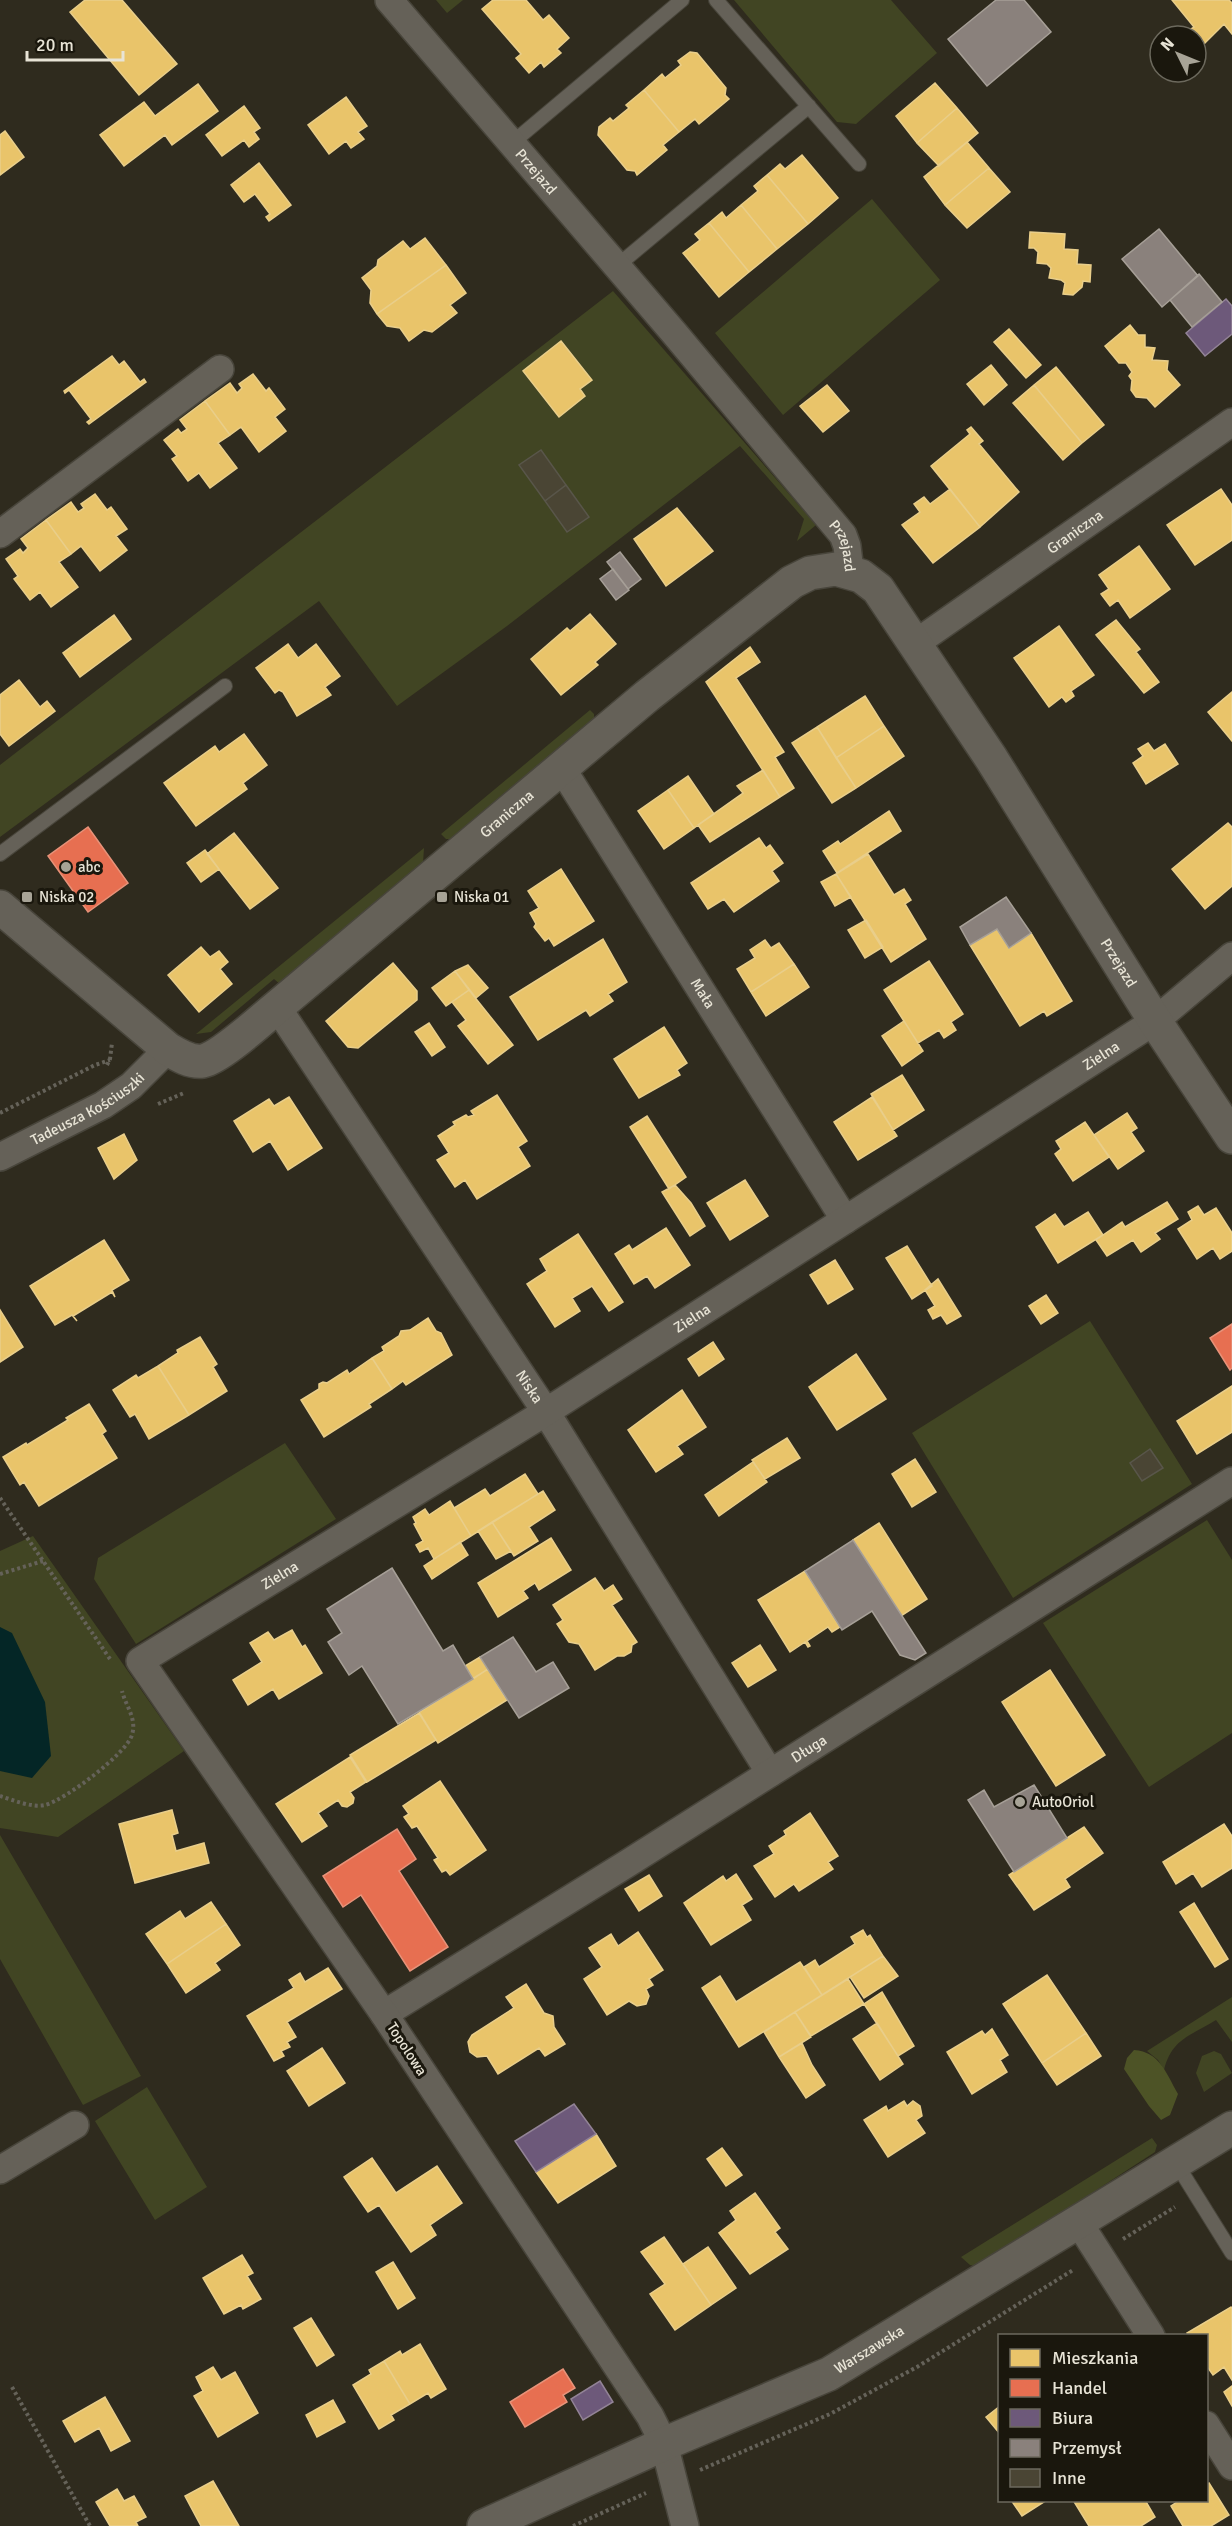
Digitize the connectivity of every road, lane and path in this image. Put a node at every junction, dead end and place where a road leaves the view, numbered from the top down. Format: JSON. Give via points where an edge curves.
{"nodes":[{"id":1,"x":389,"y":0,"type":"edge"},
{"id":2,"x":682,"y":0,"type":"edge"},
{"id":3,"x":716,"y":0,"type":"edge"},
{"id":4,"x":809,"y":106,"type":"junction"},
{"id":5,"x":512,"y":143,"type":"junction"},
{"id":6,"x":859,"y":164,"type":"dead end"},
{"id":7,"x":617,"y":266,"type":"junction"},
{"id":8,"x":220,"y":369,"type":"dead end"},
{"id":9,"x":1232,"y":422,"type":"edge"},
{"id":10,"x":0,"y":534,"type":"edge"},
{"id":11,"x":849,"y":571,"type":"junction"},
{"id":12,"x":916,"y":643,"type":"junction"},
{"id":13,"x":225,"y":686,"type":"dead end"},
{"id":14,"x":561,"y":767,"type":"junction"},
{"id":15,"x":0,"y":854,"type":"edge"},
{"id":16,"x":0,"y":907,"type":"edge"},
{"id":17,"x":1232,"y":956,"type":"edge"},
{"id":18,"x":277,"y":1007,"type":"junction"},
{"id":19,"x":1155,"y":1021,"type":"junction"},
{"id":20,"x":168,"y":1049,"type":"junction"},
{"id":21,"x":110,"y":1059,"type":"dead end"},
{"id":22,"x":0,"y":1113,"type":"edge"},
{"id":23,"x":1232,"y":1137,"type":"edge"},
{"id":24,"x":0,"y":1157,"type":"edge"},
{"id":25,"x":844,"y":1220,"type":"junction"},
{"id":26,"x":546,"y":1412,"type":"junction"},
{"id":27,"x":1232,"y":1481,"type":"edge"},
{"id":28,"x":0,"y":1498,"type":"edge"},
{"id":29,"x":43,"y":1561,"type":"junction"},
{"id":30,"x":0,"y":1574,"type":"edge"},
{"id":31,"x":110,"y":1660,"type":"dead end"},
{"id":32,"x":141,"y":1661,"type":"joint"},
{"id":33,"x":122,"y":1688,"type":"dead end"},
{"id":34,"x":770,"y":1773,"type":"junction"},
{"id":35,"x":0,"y":1796,"type":"edge"},
{"id":36,"x":384,"y":2014,"type":"junction"},
{"id":37,"x":75,"y":2125,"type":"dead end"},
{"id":38,"x":1232,"y":2128,"type":"edge"},
{"id":39,"x":1176,"y":2162,"type":"junction"},
{"id":40,"x":0,"y":2170,"type":"edge"},
{"id":41,"x":1079,"y":2223,"type":"junction"},
{"id":42,"x":1232,"y":2253,"type":"edge"},
{"id":43,"x":1150,"y":2334,"type":"edge"},
{"id":44,"x":12,"y":2387,"type":"dead end"},
{"id":45,"x":1208,"y":2428,"type":"edge"},
{"id":46,"x":664,"y":2444,"type":"junction"},
{"id":47,"x":1232,"y":2466,"type":"edge"},
{"id":48,"x":90,"y":2526,"type":"edge"},
{"id":49,"x":484,"y":2526,"type":"edge"},
{"id":50,"x":684,"y":2526,"type":"edge"}],
"edges":[{"from":1,"to":5,"type":"street","name":"Przejazd"},
{"from":2,"to":5,"type":"lane"},
{"from":3,"to":4,"type":"lane"},
{"from":4,"to":6,"type":"lane"},
{"from":4,"to":7,"type":"lane"},
{"from":5,"to":7,"type":"street","name":"Przejazd"},
{"from":7,"to":11,"type":"street","name":"Przejazd","via":[[843,535]]},
{"from":8,"to":10,"type":"street"},
{"from":9,"to":12,"type":"street","name":"Graniczna"},
{"from":11,"to":12,"type":"street","name":"Przejazd","via":[[878,589]]},
{"from":11,"to":14,"type":"street","name":"Graniczna","via":[[824,570],[792,582]]},
{"from":12,"to":19,"type":"street","name":"Przejazd"},
{"from":13,"to":15,"type":"lane"},
{"from":14,"to":18,"type":"street","name":"Graniczna"},
{"from":14,"to":25,"type":"street","name":"Mała"},
{"from":16,"to":20,"type":"street"},
{"from":17,"to":19,"type":"street","name":"Zielna"},
{"from":18,"to":20,"type":"street","name":"Graniczna","via":[[203,1061],[190,1060]]},
{"from":18,"to":26,"type":"street","name":"Niska"},
{"from":19,"to":23,"type":"street","name":"Przejazd"},
{"from":19,"to":25,"type":"street","name":"Zielna"},
{"from":20,"to":24,"type":"street","name":"Tadeusza Kościuszki","via":[[131,1086],[104,1105]]},
{"from":21,"to":22,"type":"path"},
{"from":25,"to":26,"type":"street","name":"Zielna"},
{"from":26,"to":32,"type":"street","name":"Zielna"},
{"from":26,"to":34,"type":"street","name":"Niska"},
{"from":27,"to":34,"type":"street","name":"Długa"},
{"from":28,"to":29,"type":"path"},
{"from":29,"to":30,"type":"path"},
{"from":29,"to":31,"type":"path"},
{"from":32,"to":36,"type":"street","name":"Topolowa"},
{"from":33,"to":35,"type":"path","via":[[133,1717],[132,1737],[112,1761],[44,1806]]},
{"from":34,"to":36,"type":"street","name":"Długa"},
{"from":36,"to":46,"type":"street","name":"Topolowa","via":[[650,2416]]},
{"from":37,"to":40,"type":"street"},
{"from":38,"to":39,"type":"street","name":"Warszawska"},
{"from":39,"to":41,"type":"street","name":"Warszawska"},
{"from":39,"to":42,"type":"lane"},
{"from":41,"to":43,"type":"street"},
{"from":41,"to":46,"type":"street","name":"Warszawska","via":[[829,2374]]},
{"from":44,"to":48,"type":"path"},
{"from":45,"to":47,"type":"street"},
{"from":46,"to":49,"type":"street","name":"Warszawska"},
{"from":46,"to":50,"type":"street","name":"Topolowa"}]}
